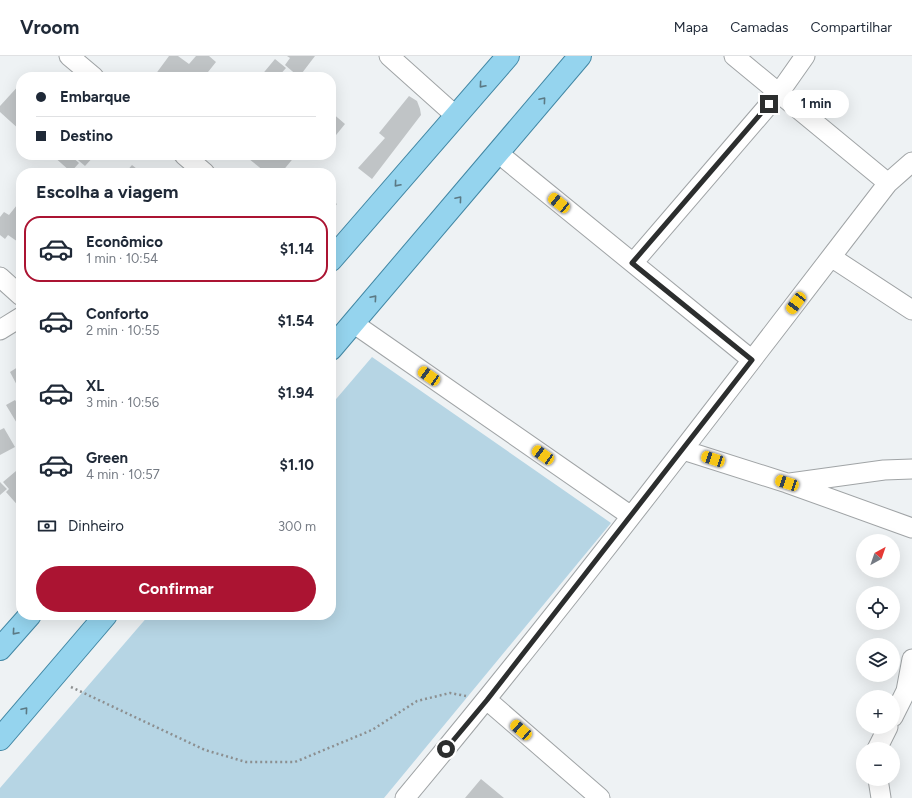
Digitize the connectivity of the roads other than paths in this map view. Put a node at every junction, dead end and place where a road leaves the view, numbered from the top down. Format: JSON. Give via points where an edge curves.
{"nodes":[{"id":1,"x":69,"y":56,"type":"edge"},
{"id":2,"x":389,"y":56,"type":"edge"},
{"id":3,"x":508,"y":56,"type":"edge"},
{"id":4,"x":580,"y":56,"type":"edge"},
{"id":5,"x":734,"y":56,"type":"edge"},
{"id":6,"x":805,"y":56,"type":"edge"},
{"id":7,"x":88,"y":72,"type":"edge"},
{"id":8,"x":779,"y":93,"type":"junction"},
{"id":9,"x":456,"y":116,"type":"junction"},
{"id":10,"x":498,"y":153,"type":"junction"},
{"id":11,"x":190,"y":160,"type":"edge"},
{"id":12,"x":912,"y":162,"type":"edge"},
{"id":13,"x":199,"y":168,"type":"edge"},
{"id":14,"x":888,"y":183,"type":"junction"},
{"id":15,"x":336,"y":254,"type":"edge"},
{"id":16,"x":831,"y":257,"type":"junction"},
{"id":17,"x":632,"y":263,"type":"junction"},
{"id":18,"x":0,"y":277,"type":"edge"},
{"id":19,"x":16,"y":291,"type":"edge"},
{"id":20,"x":912,"y":310,"type":"edge"},
{"id":21,"x":16,"y":320,"type":"edge"},
{"id":22,"x":353,"y":323,"type":"junction"},
{"id":23,"x":0,"y":330,"type":"edge"},
{"id":24,"x":336,"y":343,"type":"edge"},
{"id":25,"x":752,"y":360,"type":"junction"},
{"id":26,"x":683,"y":450,"type":"junction"},
{"id":27,"x":912,"y":469,"type":"edge"},
{"id":28,"x":787,"y":483,"type":"junction"},
{"id":29,"x":631,"y":516,"type":"junction"},
{"id":30,"x":912,"y":528,"type":"edge"},
{"id":31,"x":26,"y":620,"type":"edge"},
{"id":32,"x":102,"y":620,"type":"edge"},
{"id":33,"x":0,"y":649,"type":"edge"},
{"id":34,"x":912,"y":658,"type":"edge"},
{"id":35,"x":487,"y":700,"type":"junction"},
{"id":36,"x":900,"y":703,"type":"edge"},
{"id":37,"x":0,"y":739,"type":"edge"},
{"id":38,"x":879,"y":786,"type":"edge"},
{"id":39,"x":405,"y":798,"type":"edge"},
{"id":40,"x":600,"y":798,"type":"edge"},
{"id":41,"x":881,"y":798,"type":"edge"}],
"edges":[{"from":1,"to":7,"type":"street"},
{"from":2,"to":9,"type":"street"},
{"from":3,"to":9,"type":"main road","one_way":true},
{"from":10,"to":4,"type":"main road","one_way":true},
{"from":5,"to":8,"type":"street"},
{"from":6,"to":8,"type":"street"},
{"from":8,"to":14,"type":"street"},
{"from":8,"to":17,"type":"street"},
{"from":9,"to":15,"type":"main road","one_way":true},
{"from":10,"to":17,"type":"street"},
{"from":22,"to":10,"type":"main road","one_way":true},
{"from":11,"to":13,"type":"street"},
{"from":12,"to":14,"type":"street"},
{"from":14,"to":16,"type":"street"},
{"from":16,"to":20,"type":"street"},
{"from":16,"to":25,"type":"street"},
{"from":17,"to":25,"type":"street"},
{"from":18,"to":19,"type":"street"},
{"from":21,"to":23,"type":"street"},
{"from":22,"to":24,"type":"main road"},
{"from":22,"to":29,"type":"street"},
{"from":25,"to":26,"type":"street"},
{"from":26,"to":28,"type":"street"},
{"from":26,"to":29,"type":"street"},
{"from":27,"to":28,"type":"street","via":[[884,470]]},
{"from":28,"to":30,"type":"street"},
{"from":29,"to":35,"type":"street"},
{"from":31,"to":33,"type":"main road","one_way":true},
{"from":37,"to":32,"type":"main road","one_way":true},
{"from":34,"to":36,"type":"street","via":[[906,691]]},
{"from":35,"to":39,"type":"street"},
{"from":35,"to":40,"type":"street"},
{"from":38,"to":41,"type":"street"}]}
